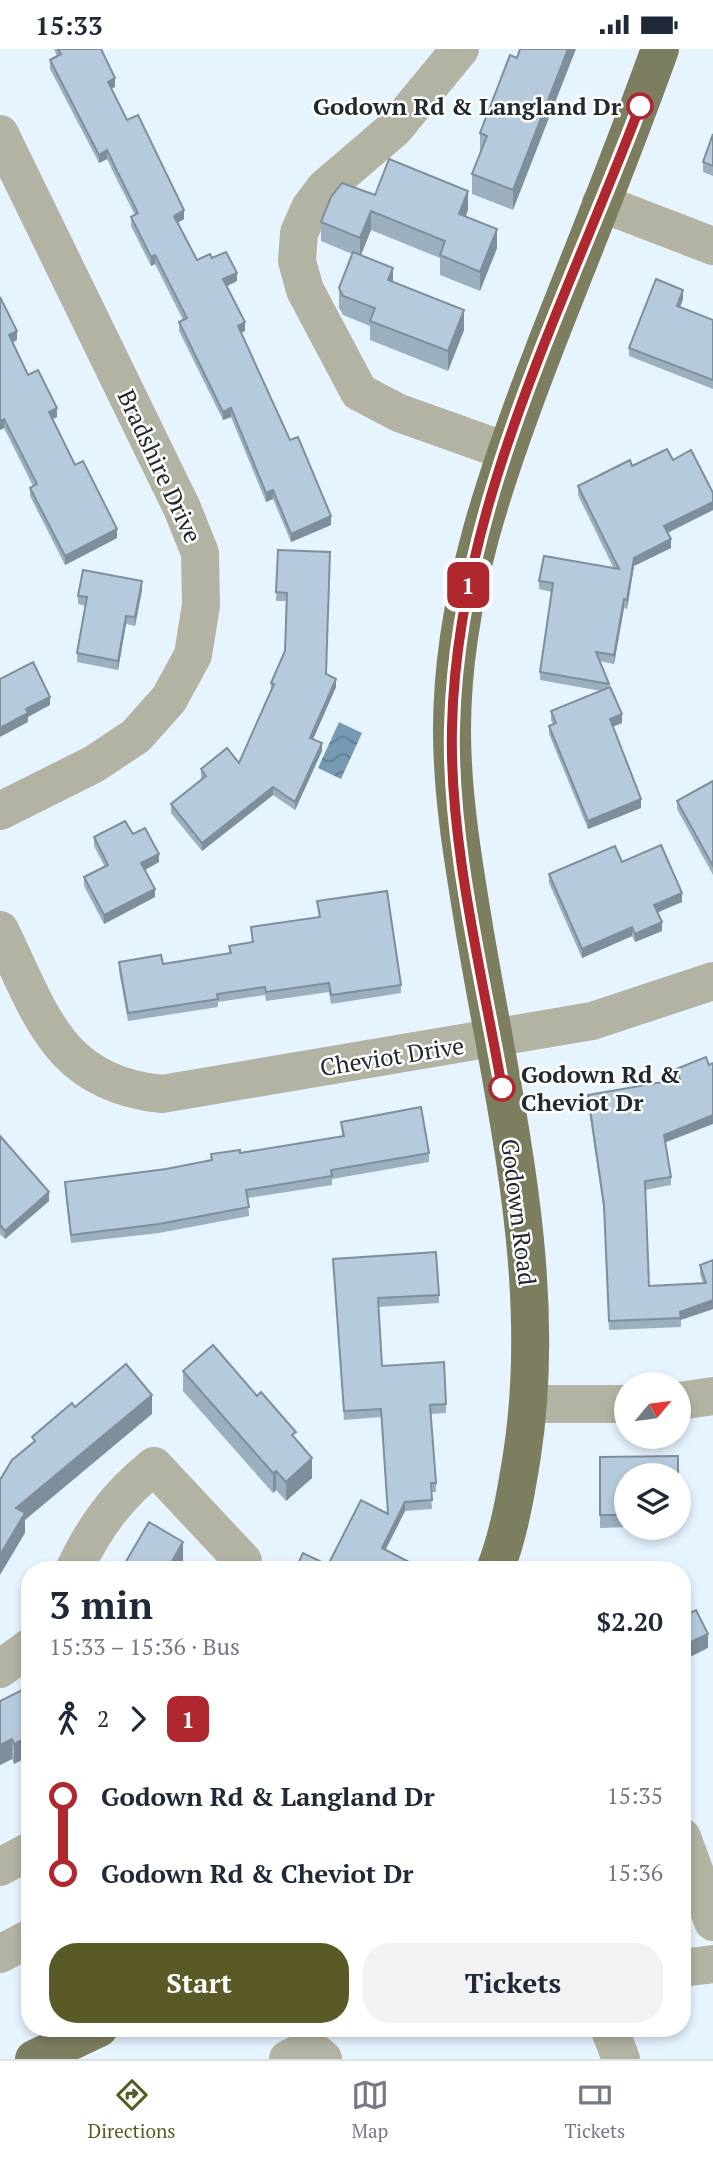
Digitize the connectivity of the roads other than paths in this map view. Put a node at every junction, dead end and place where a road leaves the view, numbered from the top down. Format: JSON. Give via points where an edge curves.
{"nodes":[{"id":1,"x":460,"y":49,"type":"edge"},
{"id":2,"x":660,"y":49,"type":"edge"},
{"id":3,"x":0,"y":134,"type":"edge"},
{"id":4,"x":601,"y":203,"type":"junction"},
{"id":5,"x":713,"y":246,"type":"edge"},
{"id":6,"x":506,"y":451,"type":"junction"},
{"id":7,"x":0,"y":811,"type":"edge"},
{"id":8,"x":0,"y":930,"type":"edge"},
{"id":9,"x":713,"y":981,"type":"edge"},
{"id":10,"x":494,"y":1039,"type":"junction"},
{"id":11,"x":713,"y":1396,"type":"edge"},
{"id":12,"x":691,"y":1399,"type":"edge"},
{"id":13,"x":614,"y":1403,"type":"edge"},
{"id":14,"x":530,"y":1404,"type":"junction"},
{"id":15,"x":78,"y":1561,"type":"edge"},
{"id":16,"x":242,"y":1561,"type":"edge"},
{"id":17,"x":497,"y":1561,"type":"edge"},
{"id":18,"x":21,"y":1654,"type":"edge"},
{"id":19,"x":0,"y":1669,"type":"edge"},
{"id":20,"x":21,"y":1856,"type":"edge"},
{"id":21,"x":691,"y":1862,"type":"edge"},
{"id":22,"x":0,"y":1867,"type":"edge"},
{"id":23,"x":713,"y":1922,"type":"edge"},
{"id":24,"x":21,"y":1943,"type":"edge"},
{"id":25,"x":0,"y":1954,"type":"edge"},
{"id":26,"x":713,"y":1964,"type":"edge"},
{"id":27,"x":691,"y":1967,"type":"edge"},
{"id":28,"x":80,"y":2037,"type":"edge"},
{"id":29,"x":612,"y":2037,"type":"edge"},
{"id":30,"x":34,"y":2059,"type":"edge"},
{"id":31,"x":288,"y":2059,"type":"edge"},
{"id":32,"x":323,"y":2059,"type":"edge"},
{"id":33,"x":621,"y":2059,"type":"edge"}],
"edges":[{"from":1,"to":6,"type":"street","via":[[395,128],[325,188],[299,233],[297,261],[305,290],[359,392],[399,413]]},
{"from":2,"to":4,"type":"main road","name":"Godown Road"},
{"from":3,"to":7,"type":"street","name":"Bradshire Drive","via":[[182,508],[200,553],[201,605],[193,655],[169,699],[136,736],[94,764]]},
{"from":4,"to":5,"type":"street"},
{"from":4,"to":6,"type":"main road","name":"Godown Road"},
{"from":6,"to":10,"type":"main road","name":"Godown Road","via":[[463,606],[452,728],[461,846]]},
{"from":8,"to":10,"type":"street","name":"Cheviot Drive","via":[[52,1037],[77,1063],[108,1083],[136,1092],[162,1094]]},
{"from":9,"to":10,"type":"street","name":"Cheviot Drive","via":[[592,1021]]},
{"from":10,"to":14,"type":"main road","name":"Godown Road","via":[[530,1277]]},
{"from":11,"to":12,"type":"street"},
{"from":13,"to":14,"type":"street"},
{"from":14,"to":17,"type":"main road","name":"Godown Road","via":[[518,1480]]},
{"from":15,"to":16,"type":"street","via":[[93,1530],[154,1466]]},
{"from":18,"to":19,"type":"street"},
{"from":20,"to":22,"type":"street"},
{"from":21,"to":23,"type":"street"},
{"from":24,"to":25,"type":"street"},
{"from":26,"to":27,"type":"street"},
{"from":28,"to":30,"type":"main road"},
{"from":29,"to":33,"type":"street"},
{"from":31,"to":32,"type":"street","via":[[310,2048]]}]}
